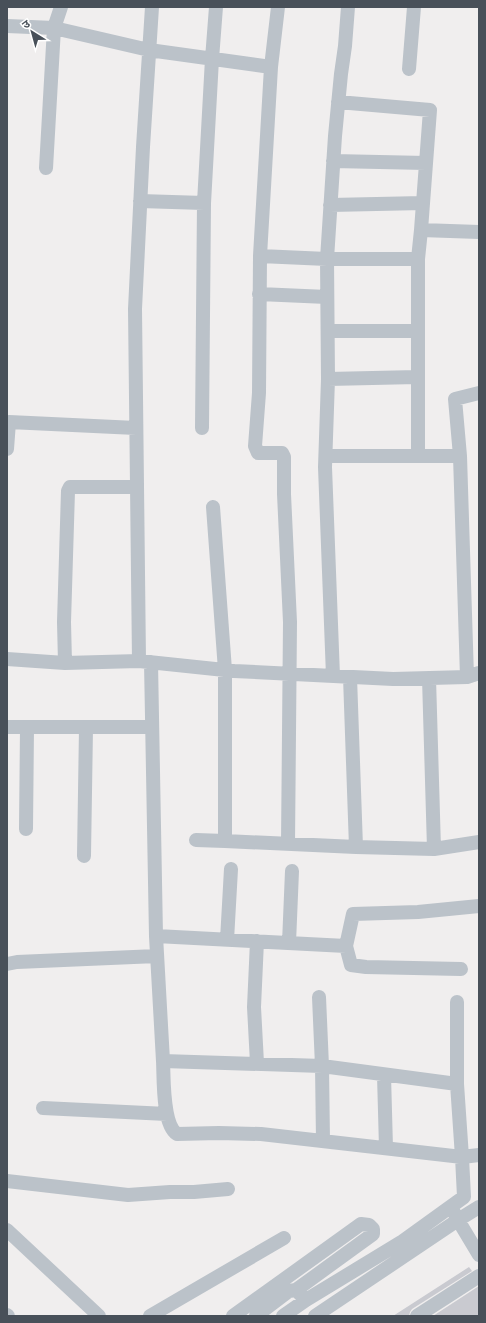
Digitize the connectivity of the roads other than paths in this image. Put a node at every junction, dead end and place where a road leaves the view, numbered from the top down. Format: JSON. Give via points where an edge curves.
{"nodes":[{"id":1,"x":61,"y":7,"type":"edge"},
{"id":2,"x":152,"y":7,"type":"edge"},
{"id":3,"x":216,"y":7,"type":"edge"},
{"id":4,"x":278,"y":7,"type":"edge"},
{"id":5,"x":348,"y":7,"type":"edge"},
{"id":6,"x":414,"y":7,"type":"edge"},
{"id":7,"x":7,"y":26,"type":"edge"},
{"id":8,"x":54,"y":28,"type":"junction"},
{"id":9,"x":149,"y":50,"type":"junction"},
{"id":10,"x":212,"y":59,"type":"junction"},
{"id":11,"x":272,"y":67,"type":"junction"},
{"id":12,"x":409,"y":69,"type":"dead end"},
{"id":13,"x":338,"y":102,"type":"junction"},
{"id":14,"x":333,"y":161,"type":"junction"},
{"id":15,"x":426,"y":163,"type":"junction"},
{"id":16,"x":46,"y":168,"type":"dead end"},
{"id":17,"x":140,"y":201,"type":"junction"},
{"id":18,"x":204,"y":203,"type":"junction"},
{"id":19,"x":423,"y":203,"type":"junction"},
{"id":20,"x":330,"y":205,"type":"junction"},
{"id":21,"x":421,"y":230,"type":"junction"},
{"id":22,"x":479,"y":232,"type":"edge"},
{"id":23,"x":260,"y":256,"type":"junction"},
{"id":24,"x":327,"y":259,"type":"junction"},
{"id":25,"x":418,"y":259,"type":"junction"},
{"id":26,"x":259,"y":294,"type":"junction"},
{"id":27,"x":327,"y":297,"type":"junction"},
{"id":28,"x":328,"y":331,"type":"junction"},
{"id":29,"x":418,"y":331,"type":"junction"},
{"id":30,"x":417,"y":377,"type":"junction"},
{"id":31,"x":328,"y":379,"type":"junction"},
{"id":32,"x":479,"y":393,"type":"edge"},
{"id":33,"x":8,"y":422,"type":"edge"},
{"id":34,"x":136,"y":428,"type":"junction"},
{"id":35,"x":202,"y":428,"type":"dead end"},
{"id":36,"x":7,"y":449,"type":"edge"},
{"id":37,"x":326,"y":456,"type":"junction"},
{"id":38,"x":418,"y":456,"type":"junction"},
{"id":39,"x":460,"y":456,"type":"junction"},
{"id":40,"x":137,"y":486,"type":"junction"},
{"id":41,"x":214,"y":507,"type":"dead end"},
{"id":42,"x":7,"y":659,"type":"edge"},
{"id":43,"x":145,"y":661,"type":"junction"},
{"id":44,"x":65,"y":663,"type":"junction"},
{"id":45,"x":225,"y":670,"type":"junction"},
{"id":46,"x":289,"y":673,"type":"junction"},
{"id":47,"x":473,"y":675,"type":"edge"},
{"id":48,"x":333,"y":676,"type":"junction"},
{"id":49,"x":350,"y":677,"type":"junction"},
{"id":50,"x":429,"y":678,"type":"junction"},
{"id":51,"x":7,"y":727,"type":"edge"},
{"id":52,"x":152,"y":727,"type":"junction"},
{"id":53,"x":27,"y":728,"type":"junction"},
{"id":54,"x":86,"y":728,"type":"junction"},
{"id":55,"x":26,"y":829,"type":"dead end"},
{"id":56,"x":196,"y":840,"type":"dead end"},
{"id":57,"x":225,"y":841,"type":"junction"},
{"id":58,"x":479,"y":842,"type":"edge"},
{"id":59,"x":288,"y":844,"type":"junction"},
{"id":60,"x":356,"y":847,"type":"junction"},
{"id":61,"x":434,"y":849,"type":"junction"},
{"id":62,"x":84,"y":856,"type":"dead end"},
{"id":63,"x":231,"y":869,"type":"dead end"},
{"id":64,"x":292,"y":870,"type":"dead end"},
{"id":65,"x":479,"y":906,"type":"edge"},
{"id":66,"x":156,"y":936,"type":"junction"},
{"id":67,"x":227,"y":940,"type":"junction"},
{"id":68,"x":257,"y":941,"type":"junction"},
{"id":69,"x":289,"y":943,"type":"junction"},
{"id":70,"x":346,"y":946,"type":"junction"},
{"id":71,"x":157,"y":956,"type":"junction"},
{"id":72,"x":7,"y":964,"type":"edge"},
{"id":73,"x":461,"y":970,"type":"dead end"},
{"id":74,"x":319,"y":997,"type":"dead end"},
{"id":75,"x":458,"y":1002,"type":"dead end"},
{"id":76,"x":162,"y":1061,"type":"junction"},
{"id":77,"x":258,"y":1064,"type":"junction"},
{"id":78,"x":322,"y":1066,"type":"junction"},
{"id":79,"x":384,"y":1075,"type":"junction"},
{"id":80,"x":457,"y":1084,"type":"junction"},
{"id":81,"x":43,"y":1108,"type":"dead end"},
{"id":82,"x":167,"y":1114,"type":"junction"},
{"id":83,"x":323,"y":1141,"type":"junction"},
{"id":84,"x":386,"y":1148,"type":"junction"},
{"id":85,"x":479,"y":1155,"type":"edge"},
{"id":86,"x":462,"y":1157,"type":"junction"},
{"id":87,"x":7,"y":1181,"type":"edge"},
{"id":88,"x":228,"y":1189,"type":"dead end"},
{"id":89,"x":451,"y":1206,"type":"junction"},
{"id":90,"x":479,"y":1207,"type":"edge"},
{"id":91,"x":458,"y":1220,"type":"junction"},
{"id":92,"x":7,"y":1230,"type":"edge"},
{"id":93,"x":284,"y":1238,"type":"dead end"},
{"id":94,"x":479,"y":1255,"type":"edge"},
{"id":95,"x":479,"y":1276,"type":"edge"},
{"id":96,"x":296,"y":1290,"type":"junction"},
{"id":97,"x":306,"y":1300,"type":"junction"},
{"id":98,"x":99,"y":1316,"type":"edge"},
{"id":99,"x":150,"y":1316,"type":"edge"},
{"id":100,"x":233,"y":1316,"type":"edge"},
{"id":101,"x":256,"y":1316,"type":"edge"},
{"id":102,"x":283,"y":1316,"type":"edge"},
{"id":103,"x":315,"y":1316,"type":"edge"},
{"id":104,"x":417,"y":1316,"type":"edge"}],
"edges":[{"from":1,"to":8,"type":"street"},
{"from":2,"to":9,"type":"street"},
{"from":3,"to":10,"type":"street"},
{"from":4,"to":11,"type":"street"},
{"from":5,"to":13,"type":"street"},
{"from":6,"to":12,"type":"street"},
{"from":7,"to":8,"type":"street"},
{"from":8,"to":9,"type":"street"},
{"from":8,"to":16,"type":"street"},
{"from":9,"to":10,"type":"street"},
{"from":9,"to":17,"type":"street"},
{"from":10,"to":11,"type":"street"},
{"from":10,"to":18,"type":"street"},
{"from":11,"to":23,"type":"street"},
{"from":13,"to":14,"type":"street"},
{"from":13,"to":15,"type":"street","via":[[430,110]]},
{"from":14,"to":15,"type":"street"},
{"from":14,"to":20,"type":"street"},
{"from":15,"to":19,"type":"street"},
{"from":17,"to":18,"type":"street"},
{"from":17,"to":34,"type":"street","via":[[135,309]]},
{"from":18,"to":35,"type":"street"},
{"from":19,"to":20,"type":"street"},
{"from":19,"to":21,"type":"street"},
{"from":20,"to":24,"type":"street"},
{"from":21,"to":22,"type":"street"},
{"from":21,"to":25,"type":"street"},
{"from":23,"to":24,"type":"street"},
{"from":23,"to":26,"type":"street"},
{"from":24,"to":25,"type":"street"},
{"from":24,"to":27,"type":"street"},
{"from":25,"to":29,"type":"street"},
{"from":26,"to":27,"type":"street"},
{"from":26,"to":46,"type":"street","via":[[259,394],[255,446],[258,453],[282,453],[284,457],[290,622]]},
{"from":27,"to":28,"type":"street"},
{"from":28,"to":29,"type":"street"},
{"from":28,"to":31,"type":"street"},
{"from":29,"to":30,"type":"street"},
{"from":30,"to":31,"type":"street"},
{"from":30,"to":38,"type":"street"},
{"from":31,"to":37,"type":"street"},
{"from":32,"to":39,"type":"street","via":[[455,400]]},
{"from":33,"to":34,"type":"street"},
{"from":33,"to":36,"type":"street"},
{"from":34,"to":40,"type":"street"},
{"from":37,"to":38,"type":"street"},
{"from":37,"to":48,"type":"street"},
{"from":38,"to":39,"type":"street"},
{"from":39,"to":47,"type":"street"},
{"from":40,"to":43,"type":"street"},
{"from":40,"to":44,"type":"street","via":[[70,487],[68,491]]},
{"from":41,"to":45,"type":"street"},
{"from":42,"to":44,"type":"street"},
{"from":43,"to":44,"type":"street"},
{"from":43,"to":45,"type":"street"},
{"from":43,"to":52,"type":"street"},
{"from":45,"to":46,"type":"street"},
{"from":45,"to":57,"type":"street"},
{"from":46,"to":48,"type":"street"},
{"from":46,"to":59,"type":"street"},
{"from":47,"to":50,"type":"street"},
{"from":48,"to":49,"type":"street"},
{"from":49,"to":50,"type":"street"},
{"from":49,"to":60,"type":"street"},
{"from":50,"to":61,"type":"street"},
{"from":51,"to":53,"type":"street"},
{"from":52,"to":54,"type":"street"},
{"from":52,"to":66,"type":"street"},
{"from":53,"to":54,"type":"street"},
{"from":53,"to":55,"type":"street"},
{"from":54,"to":62,"type":"street"},
{"from":56,"to":57,"type":"street"},
{"from":57,"to":59,"type":"street"},
{"from":58,"to":61,"type":"street"},
{"from":59,"to":60,"type":"street"},
{"from":60,"to":61,"type":"street"},
{"from":63,"to":67,"type":"street"},
{"from":64,"to":69,"type":"street"},
{"from":65,"to":70,"type":"street","via":[[418,912],[353,914]]},
{"from":66,"to":67,"type":"street"},
{"from":66,"to":71,"type":"street"},
{"from":67,"to":68,"type":"street"},
{"from":68,"to":69,"type":"street"},
{"from":68,"to":77,"type":"street","via":[[254,1007]]},
{"from":69,"to":70,"type":"street"},
{"from":70,"to":73,"type":"street","via":[[351,965]]},
{"from":71,"to":72,"type":"street"},
{"from":71,"to":76,"type":"street"},
{"from":74,"to":78,"type":"street"},
{"from":75,"to":80,"type":"street"},
{"from":76,"to":77,"type":"street"},
{"from":76,"to":82,"type":"street"},
{"from":77,"to":78,"type":"street"},
{"from":78,"to":79,"type":"street"},
{"from":78,"to":83,"type":"street"},
{"from":79,"to":80,"type":"street"},
{"from":79,"to":84,"type":"street"},
{"from":80,"to":86,"type":"street"},
{"from":81,"to":82,"type":"street"},
{"from":82,"to":83,"type":"street","via":[[172,1130],[177,1134],[261,1134]]},
{"from":83,"to":84,"type":"street"},
{"from":84,"to":86,"type":"street"},
{"from":85,"to":86,"type":"street"},
{"from":86,"to":89,"type":"street","via":[[464,1197]]},
{"from":87,"to":88,"type":"street","via":[[128,1195]]},
{"from":89,"to":91,"type":"street"},
{"from":89,"to":97,"type":"street","via":[[403,1241]]},
{"from":90,"to":91,"type":"street"},
{"from":91,"to":94,"type":"street"},
{"from":91,"to":103,"type":"street"},
{"from":92,"to":98,"type":"street"},
{"from":93,"to":99,"type":"street"},
{"from":95,"to":104,"type":"street"},
{"from":96,"to":97,"type":"street"},
{"from":96,"to":100,"type":"street","via":[[373,1234],[373,1229],[362,1224]]},
{"from":96,"to":101,"type":"street","via":[[289,1291]]},
{"from":97,"to":102,"type":"street"}]}
